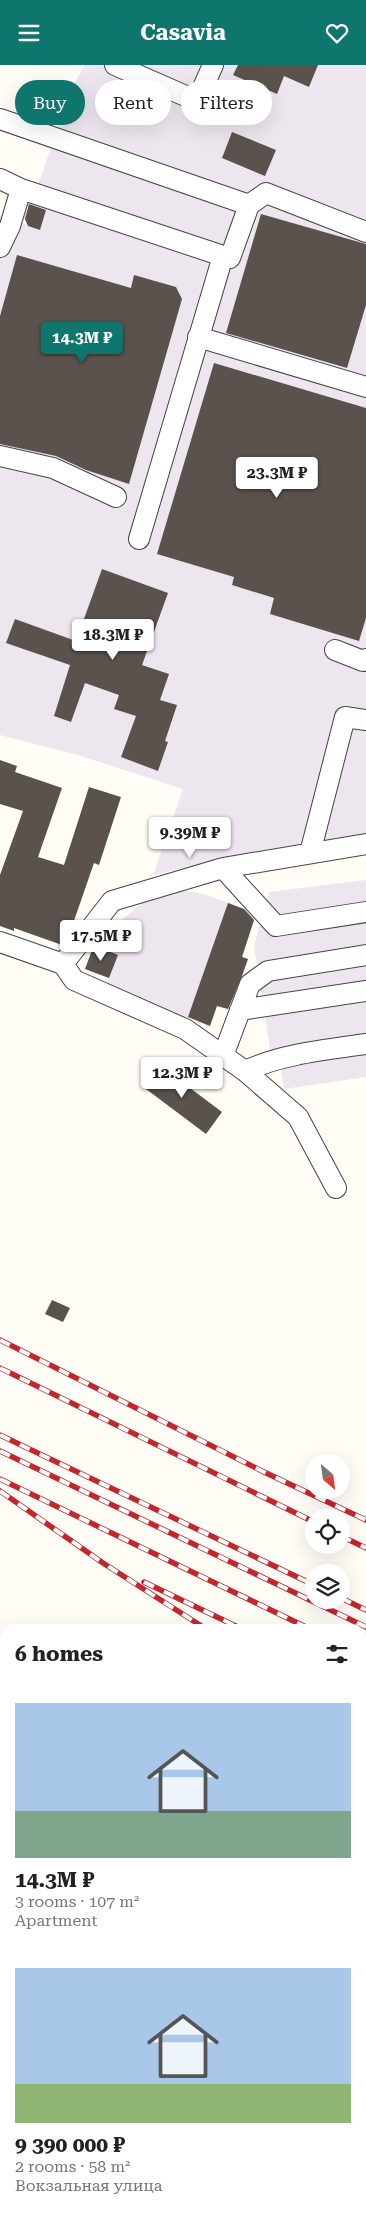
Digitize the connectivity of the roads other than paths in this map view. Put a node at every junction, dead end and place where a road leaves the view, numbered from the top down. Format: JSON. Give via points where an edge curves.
{"nodes":[{"id":1,"x":115,"y":65,"type":"edge"},
{"id":2,"x":213,"y":65,"type":"edge"},
{"id":3,"x":0,"y":119,"type":"edge"},
{"id":4,"x":0,"y":179,"type":"edge"},
{"id":5,"x":21,"y":189,"type":"junction"},
{"id":6,"x":249,"y":205,"type":"junction"},
{"id":7,"x":366,"y":232,"type":"edge"},
{"id":8,"x":0,"y":247,"type":"edge"},
{"id":9,"x":222,"y":256,"type":"junction"},
{"id":10,"x":198,"y":337,"type":"junction"},
{"id":11,"x":366,"y":387,"type":"edge"},
{"id":12,"x":0,"y":456,"type":"edge"},
{"id":13,"x":116,"y":497,"type":"dead end"},
{"id":14,"x":139,"y":539,"type":"dead end"},
{"id":15,"x":334,"y":650,"type":"dead end"},
{"id":16,"x":366,"y":659,"type":"edge"},
{"id":17,"x":366,"y":720,"type":"edge"},
{"id":18,"x":366,"y":844,"type":"edge"},
{"id":19,"x":310,"y":853,"type":"junction"},
{"id":20,"x":223,"y":868,"type":"junction"},
{"id":21,"x":366,"y":912,"type":"edge"},
{"id":22,"x":0,"y":942,"type":"edge"},
{"id":23,"x":366,"y":955,"type":"edge"},
{"id":24,"x":62,"y":963,"type":"junction"},
{"id":25,"x":366,"y":991,"type":"edge"},
{"id":26,"x":240,"y":1009,"type":"junction"},
{"id":27,"x":366,"y":1044,"type":"edge"},
{"id":28,"x":223,"y":1056,"type":"junction"},
{"id":29,"x":245,"y":1071,"type":"junction"},
{"id":30,"x":336,"y":1188,"type":"dead end"}],
"edges":[{"from":1,"to":2,"type":"street","via":[[197,101]]},
{"from":3,"to":6,"type":"street"},
{"from":4,"to":5,"type":"street"},
{"from":5,"to":8,"type":"street"},
{"from":5,"to":9,"type":"street"},
{"from":6,"to":7,"type":"street","via":[[266,193]]},
{"from":6,"to":9,"type":"street","via":[[230,258]]},
{"from":9,"to":10,"type":"street"},
{"from":10,"to":11,"type":"street"},
{"from":10,"to":14,"type":"street"},
{"from":12,"to":13,"type":"street","via":[[53,468]]},
{"from":15,"to":16,"type":"street","via":[[363,661]]},
{"from":17,"to":19,"type":"street","via":[[345,717]]},
{"from":18,"to":19,"type":"street"},
{"from":19,"to":20,"type":"street"},
{"from":20,"to":21,"type":"street","via":[[276,926]]},
{"from":20,"to":24,"type":"street","via":[[112,901]]},
{"from":22,"to":24,"type":"street"},
{"from":23,"to":26,"type":"street","via":[[268,971],[250,984]]},
{"from":24,"to":28,"type":"street","via":[[74,980],[185,1029]]},
{"from":25,"to":26,"type":"street"},
{"from":26,"to":28,"type":"street"},
{"from":27,"to":29,"type":"street","via":[[262,1063]]},
{"from":28,"to":29,"type":"street"},
{"from":29,"to":30,"type":"street","via":[[298,1117]]}]}
